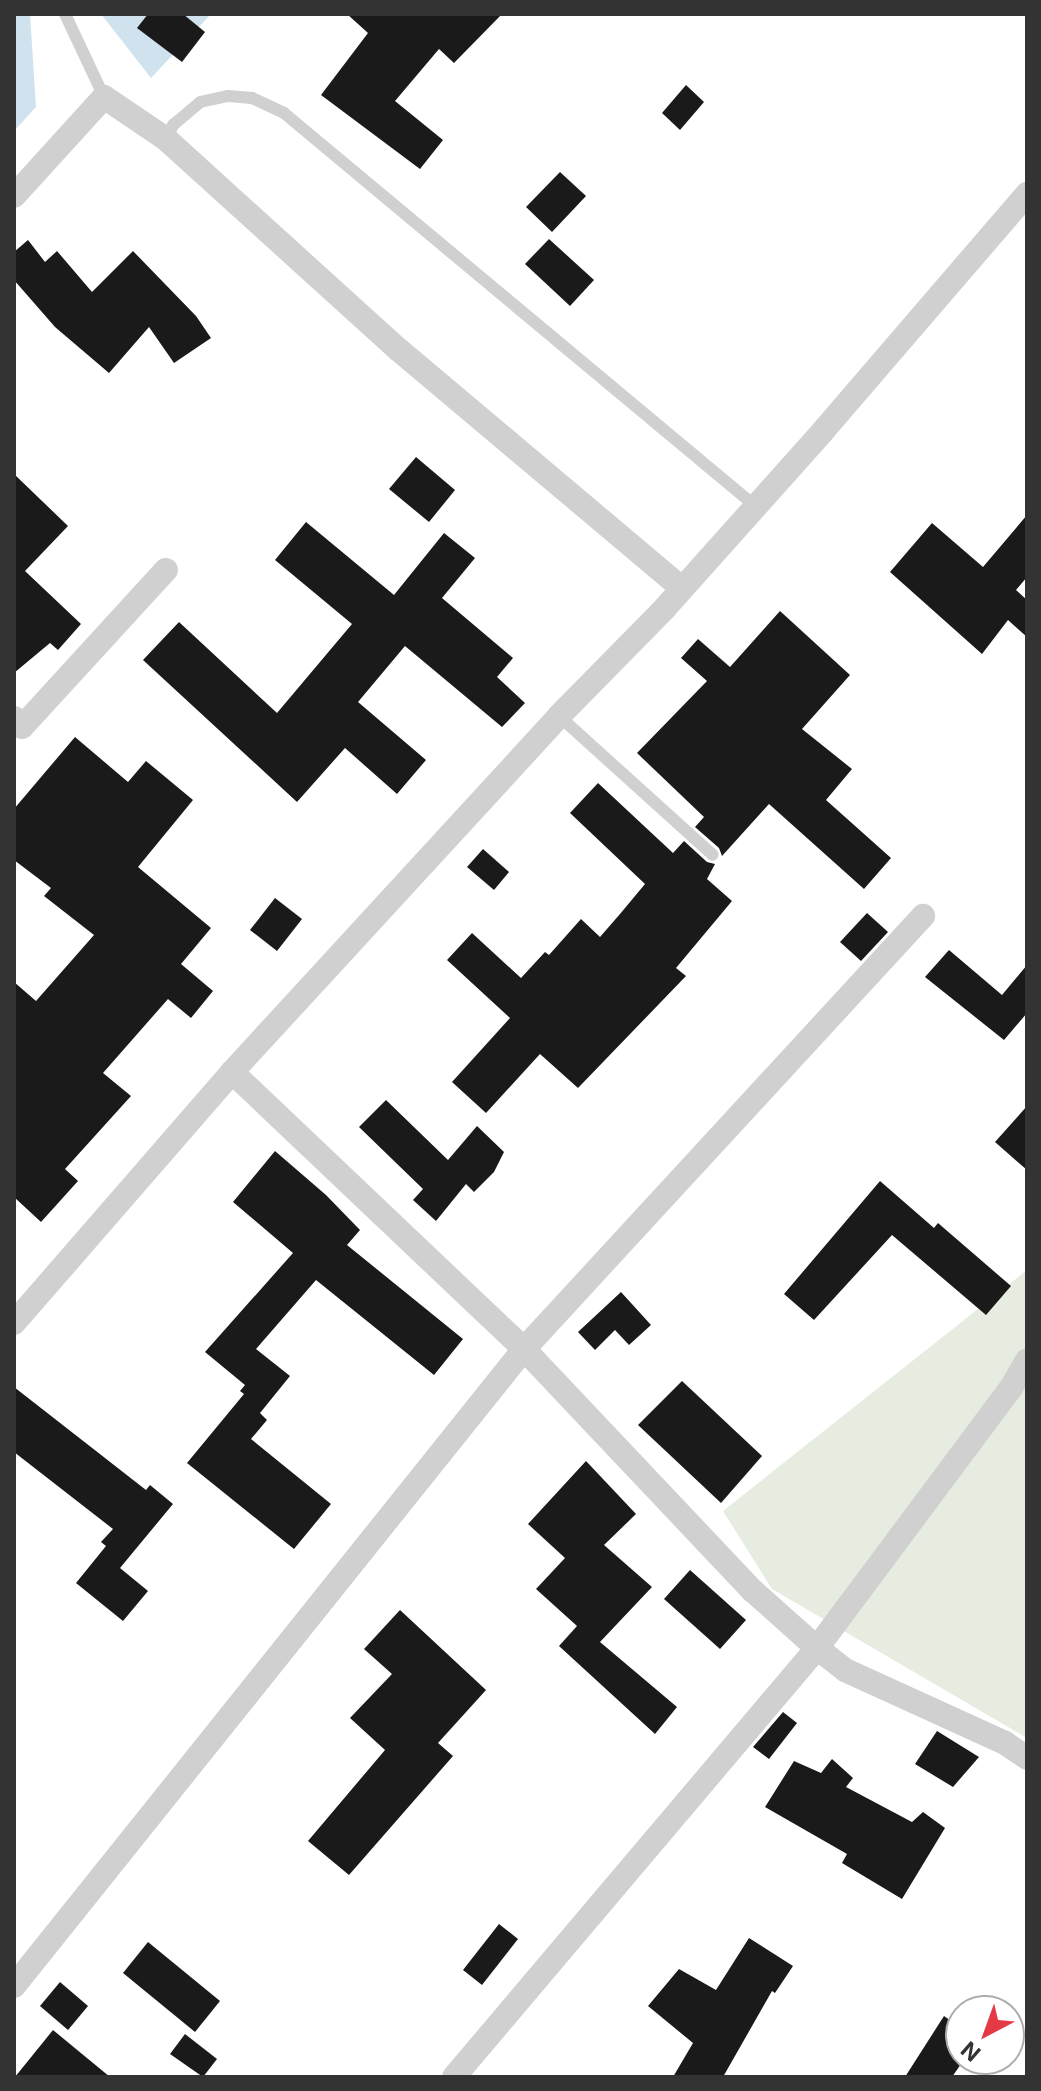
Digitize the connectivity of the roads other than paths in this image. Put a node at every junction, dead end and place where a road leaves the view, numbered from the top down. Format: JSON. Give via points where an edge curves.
{"nodes":[{"id":1,"x":65,"y":14,"type":"edge"},
{"id":2,"x":104,"y":97,"type":"junction"},
{"id":3,"x":166,"y":139,"type":"junction"},
{"id":4,"x":1027,"y":194,"type":"edge"},
{"id":5,"x":14,"y":196,"type":"edge"},
{"id":6,"x":754,"y":505,"type":"junction"},
{"id":7,"x":166,"y":570,"type":"dead end"},
{"id":8,"x":682,"y":588,"type":"junction"},
{"id":9,"x":559,"y":716,"type":"junction"},
{"id":10,"x":17,"y":727,"type":"edge"},
{"id":11,"x":713,"y":855,"type":"dead end"},
{"id":12,"x":923,"y":916,"type":"dead end"},
{"id":13,"x":232,"y":1072,"type":"junction"},
{"id":14,"x":14,"y":1323,"type":"edge"},
{"id":15,"x":524,"y":1349,"type":"junction"},
{"id":16,"x":1027,"y":1360,"type":"edge"},
{"id":17,"x":817,"y":1648,"type":"junction"},
{"id":18,"x":1027,"y":1758,"type":"edge"},
{"id":19,"x":14,"y":1986,"type":"edge"},
{"id":20,"x":454,"y":2077,"type":"edge"}],
"edges":[{"from":1,"to":2,"type":"lane"},
{"from":2,"to":3,"type":"street"},
{"from":2,"to":5,"type":"street"},
{"from":3,"to":6,"type":"lane","via":[[173,125],[200,102],[228,96],[263,102],[284,113]]},
{"from":3,"to":8,"type":"street","via":[[399,350]]},
{"from":4,"to":6,"type":"street"},
{"from":6,"to":8,"type":"street"},
{"from":7,"to":10,"type":"street"},
{"from":8,"to":9,"type":"street"},
{"from":9,"to":11,"type":"lane"},
{"from":9,"to":13,"type":"street"},
{"from":12,"to":15,"type":"street"},
{"from":13,"to":14,"type":"street"},
{"from":13,"to":15,"type":"street"},
{"from":15,"to":17,"type":"street","via":[[753,1591]]},
{"from":15,"to":19,"type":"street"},
{"from":16,"to":17,"type":"street"},
{"from":17,"to":18,"type":"street","via":[[845,1670]]},
{"from":17,"to":20,"type":"street"}]}
